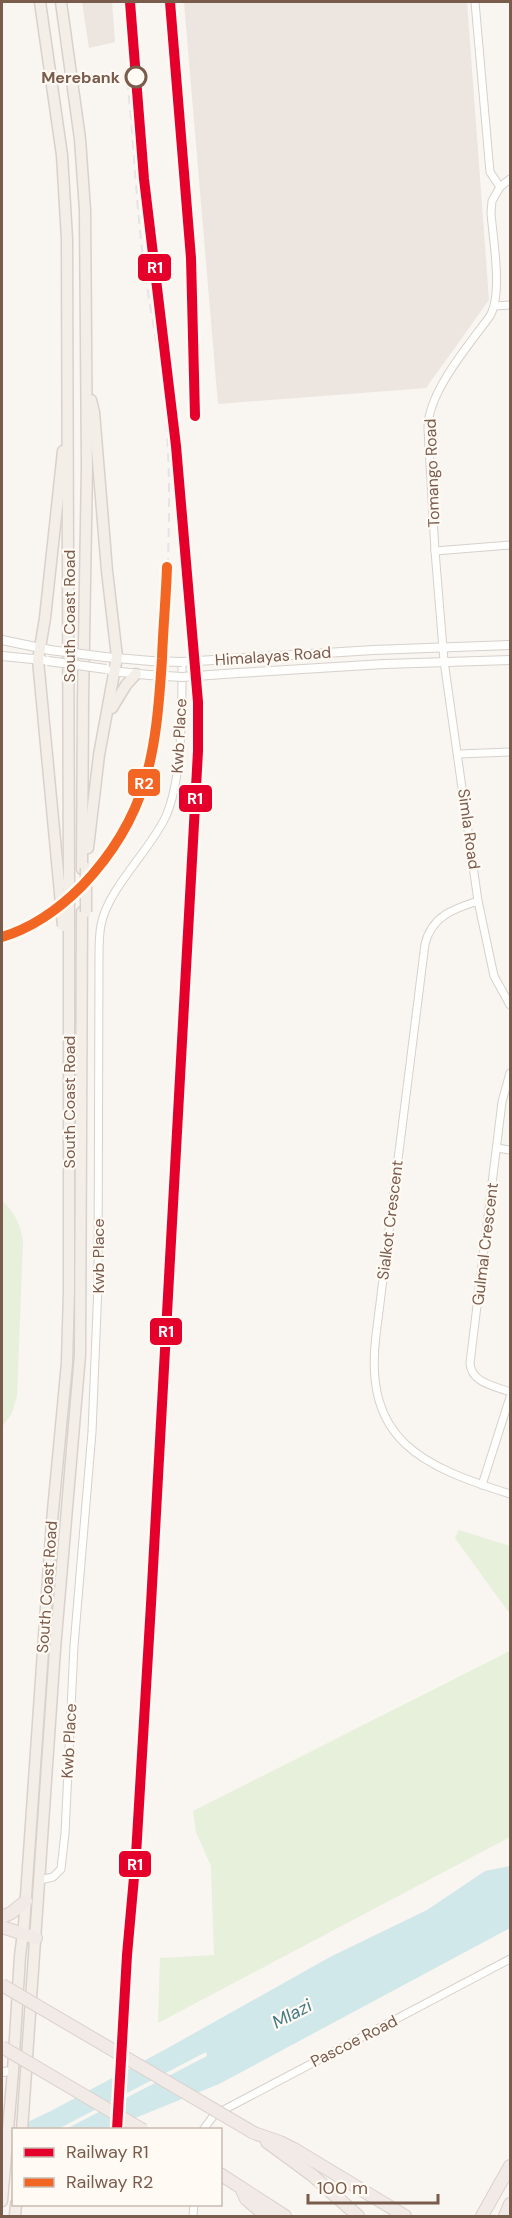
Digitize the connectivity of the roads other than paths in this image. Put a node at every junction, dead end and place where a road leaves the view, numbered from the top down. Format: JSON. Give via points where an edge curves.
{"nodes":[{"id":1,"x":40,"y":2,"type":"edge"},
{"id":2,"x":61,"y":2,"type":"edge"},
{"id":3,"x":475,"y":2,"type":"edge"},
{"id":4,"x":69,"y":54,"type":"junction"},
{"id":5,"x":48,"y":57,"type":"junction"},
{"id":6,"x":510,"y":179,"type":"edge"},
{"id":7,"x":500,"y":187,"type":"junction"},
{"id":8,"x":86,"y":289,"type":"junction"},
{"id":9,"x":67,"y":291,"type":"junction"},
{"id":10,"x":510,"y":305,"type":"edge"},
{"id":11,"x":495,"y":306,"type":"junction"},
{"id":12,"x":87,"y":388,"type":"junction"},
{"id":13,"x":68,"y":406,"type":"junction"},
{"id":14,"x":510,"y":545,"type":"edge"},
{"id":15,"x":435,"y":551,"type":"junction"},
{"id":16,"x":2,"y":640,"type":"edge"},
{"id":17,"x":510,"y":645,"type":"edge"},
{"id":18,"x":443,"y":647,"type":"junction"},
{"id":19,"x":44,"y":649,"type":"junction"},
{"id":20,"x":2,"y":656,"type":"edge"},
{"id":21,"x":117,"y":657,"type":"junction"},
{"id":22,"x":43,"y":660,"type":"junction"},
{"id":23,"x":510,"y":660,"type":"edge"},
{"id":24,"x":444,"y":661,"type":"junction"},
{"id":25,"x":182,"y":662,"type":"junction"},
{"id":26,"x":111,"y":670,"type":"junction"},
{"id":27,"x":136,"y":674,"type":"junction"},
{"id":28,"x":182,"y":677,"type":"junction"},
{"id":29,"x":107,"y":717,"type":"junction"},
{"id":30,"x":510,"y":752,"type":"edge"},
{"id":31,"x":459,"y":754,"type":"junction"},
{"id":32,"x":84,"y":869,"type":"junction"},
{"id":33,"x":64,"y":891,"type":"junction"},
{"id":34,"x":478,"y":901,"type":"junction"},
{"id":35,"x":510,"y":1005,"type":"edge"},
{"id":36,"x":510,"y":1072,"type":"edge"},
{"id":37,"x":497,"y":1148,"type":"junction"},
{"id":38,"x":510,"y":1150,"type":"edge"},
{"id":39,"x":510,"y":1395,"type":"edge"},
{"id":40,"x":482,"y":1485,"type":"junction"},
{"id":41,"x":510,"y":1494,"type":"edge"},
{"id":42,"x":40,"y":1880,"type":"junction"},
{"id":43,"x":26,"y":1901,"type":"junction"},
{"id":44,"x":2,"y":1917,"type":"edge"},
{"id":45,"x":2,"y":1927,"type":"edge"},
{"id":46,"x":22,"y":1935,"type":"junction"},
{"id":47,"x":36,"y":1938,"type":"junction"},
{"id":48,"x":510,"y":1959,"type":"edge"},
{"id":49,"x":2,"y":1985,"type":"edge"},
{"id":50,"x":2,"y":2047,"type":"edge"},
{"id":51,"x":7,"y":2071,"type":"edge"},
{"id":52,"x":22,"y":2128,"type":"edge"},
{"id":53,"x":140,"y":2128,"type":"edge"},
{"id":54,"x":204,"y":2128,"type":"edge"},
{"id":55,"x":254,"y":2133,"type":"junction"},
{"id":56,"x":510,"y":2166,"type":"edge"},
{"id":57,"x":222,"y":2176,"type":"edge"},
{"id":58,"x":240,"y":2186,"type":"junction"},
{"id":59,"x":2,"y":2201,"type":"edge"},
{"id":60,"x":510,"y":2204,"type":"edge"},
{"id":61,"x":266,"y":2217,"type":"edge"},
{"id":62,"x":285,"y":2217,"type":"edge"},
{"id":63,"x":358,"y":2217,"type":"edge"},
{"id":64,"x":405,"y":2217,"type":"edge"},
{"id":65,"x":482,"y":2217,"type":"edge"},
{"id":66,"x":505,"y":2217,"type":"edge"}],
"edges":[{"from":1,"to":5,"type":"main road","name":"South Coast Road"},
{"from":2,"to":4,"type":"main road","name":"South Coast Road"},
{"from":3,"to":7,"type":"street","via":[[490,172]]},
{"from":4,"to":5,"type":"main road"},
{"from":4,"to":8,"type":"main road","name":"South Coast Road","via":[[83,165]]},
{"from":5,"to":9,"type":"main road","name":"South Coast Road","via":[[63,165]]},
{"from":6,"to":7,"type":"street"},
{"from":7,"to":11,"type":"street","via":[[491,213]]},
{"from":8,"to":9,"type":"main road"},
{"from":8,"to":12,"type":"main road","name":"South Coast Road"},
{"from":9,"to":13,"type":"main road","name":"South Coast Road"},
{"from":10,"to":11,"type":"street"},
{"from":11,"to":15,"type":"street","name":"Tomango Road","via":[[436,393],[429,413]]},
{"from":12,"to":21,"type":"main road","via":[[94,412]]},
{"from":12,"to":32,"type":"main road","name":"South Coast Road"},
{"from":13,"to":19,"type":"main road"},
{"from":13,"to":33,"type":"main road","name":"South Coast Road"},
{"from":14,"to":15,"type":"street"},
{"from":15,"to":18,"type":"street","name":"Tomango Road"},
{"from":16,"to":19,"type":"street","name":"Himalayas Road"},
{"from":17,"to":18,"type":"street","name":"Himalayas Road"},
{"from":18,"to":24,"type":"street","name":"Simla Road"},
{"from":18,"to":25,"type":"street","name":"Himalayas Road"},
{"from":19,"to":21,"type":"street","name":"Himalayas Road","bridge":true},
{"from":19,"to":22,"type":"main road"},
{"from":20,"to":22,"type":"street","name":"Himalayas Road"},
{"from":21,"to":25,"type":"street","name":"Himalayas Road","bridge":true},
{"from":21,"to":26,"type":"main road"},
{"from":22,"to":26,"type":"street","name":"Himalayas Road","bridge":true},
{"from":22,"to":33,"type":"main road"},
{"from":23,"to":24,"type":"street","name":"Himalayas Road"},
{"from":24,"to":28,"type":"street","name":"Himalayas Road","bridge":true},
{"from":24,"to":31,"type":"street","name":"Simla Road"},
{"from":25,"to":28,"type":"street","name":"Kwb Place","bridge":true},
{"from":26,"to":27,"type":"street","name":"Himalayas Road"},
{"from":26,"to":29,"type":"main road"},
{"from":27,"to":28,"type":"street","name":"Himalayas Road","bridge":true},
{"from":27,"to":29,"type":"main road"},
{"from":28,"to":42,"type":"street","name":"Kwb Place","via":[[172,800],[108,906],[101,925],[96,1360],[87,1502],[61,1869],[53,1877]]},
{"from":29,"to":32,"type":"main road"},
{"from":30,"to":31,"type":"street"},
{"from":31,"to":34,"type":"street","name":"Simla Road"},
{"from":32,"to":42,"type":"main road","name":"South Coast Road","bridge":true,"via":[[81,1345]]},
{"from":33,"to":43,"type":"main road","name":"South Coast Road","bridge":true,"via":[[64,949],[69,971],[68,1354],[52,1521]]},
{"from":34,"to":35,"type":"street","name":"Simla Road","via":[[494,976]]},
{"from":34,"to":40,"type":"street","name":"Sialkot Crescent","via":[[440,918],[426,944],[373,1371],[384,1412],[400,1438],[433,1465]]},
{"from":36,"to":37,"type":"street","name":"Gulmal Crescent"},
{"from":37,"to":38,"type":"street"},
{"from":37,"to":39,"type":"street","name":"Gulmal Crescent","via":[[470,1369],[478,1380]]},
{"from":39,"to":40,"type":"street"},
{"from":40,"to":41,"type":"street","name":"Sialkot Crescent"},
{"from":42,"to":47,"type":"main road","name":"South Coast Road"},
{"from":43,"to":44,"type":"highway"},
{"from":43,"to":46,"type":"main road","name":"South Coast Road"},
{"from":45,"to":46,"type":"highway"},
{"from":46,"to":47,"type":"highway"},
{"from":46,"to":51,"type":"main road","name":"South Coast Road"},
{"from":47,"to":52,"type":"main road","name":"South Coast Road"},
{"from":48,"to":54,"type":"street","name":"Pascoe Road","via":[[214,2115]]},
{"from":49,"to":55,"type":"highway","bridge":true},
{"from":50,"to":53,"type":"highway","bridge":true},
{"from":51,"to":59,"type":"main road","name":"South Coast Road","via":[[12,2088]]},
{"from":55,"to":63,"type":"highway","via":[[312,2175]]},
{"from":55,"to":64,"type":"highway","via":[[294,2149]]},
{"from":56,"to":65,"type":"highway"},
{"from":57,"to":58,"type":"highway"},
{"from":58,"to":61,"type":"highway","via":[[246,2199]]},
{"from":58,"to":62,"type":"highway"},
{"from":60,"to":66,"type":"highway"}]}
